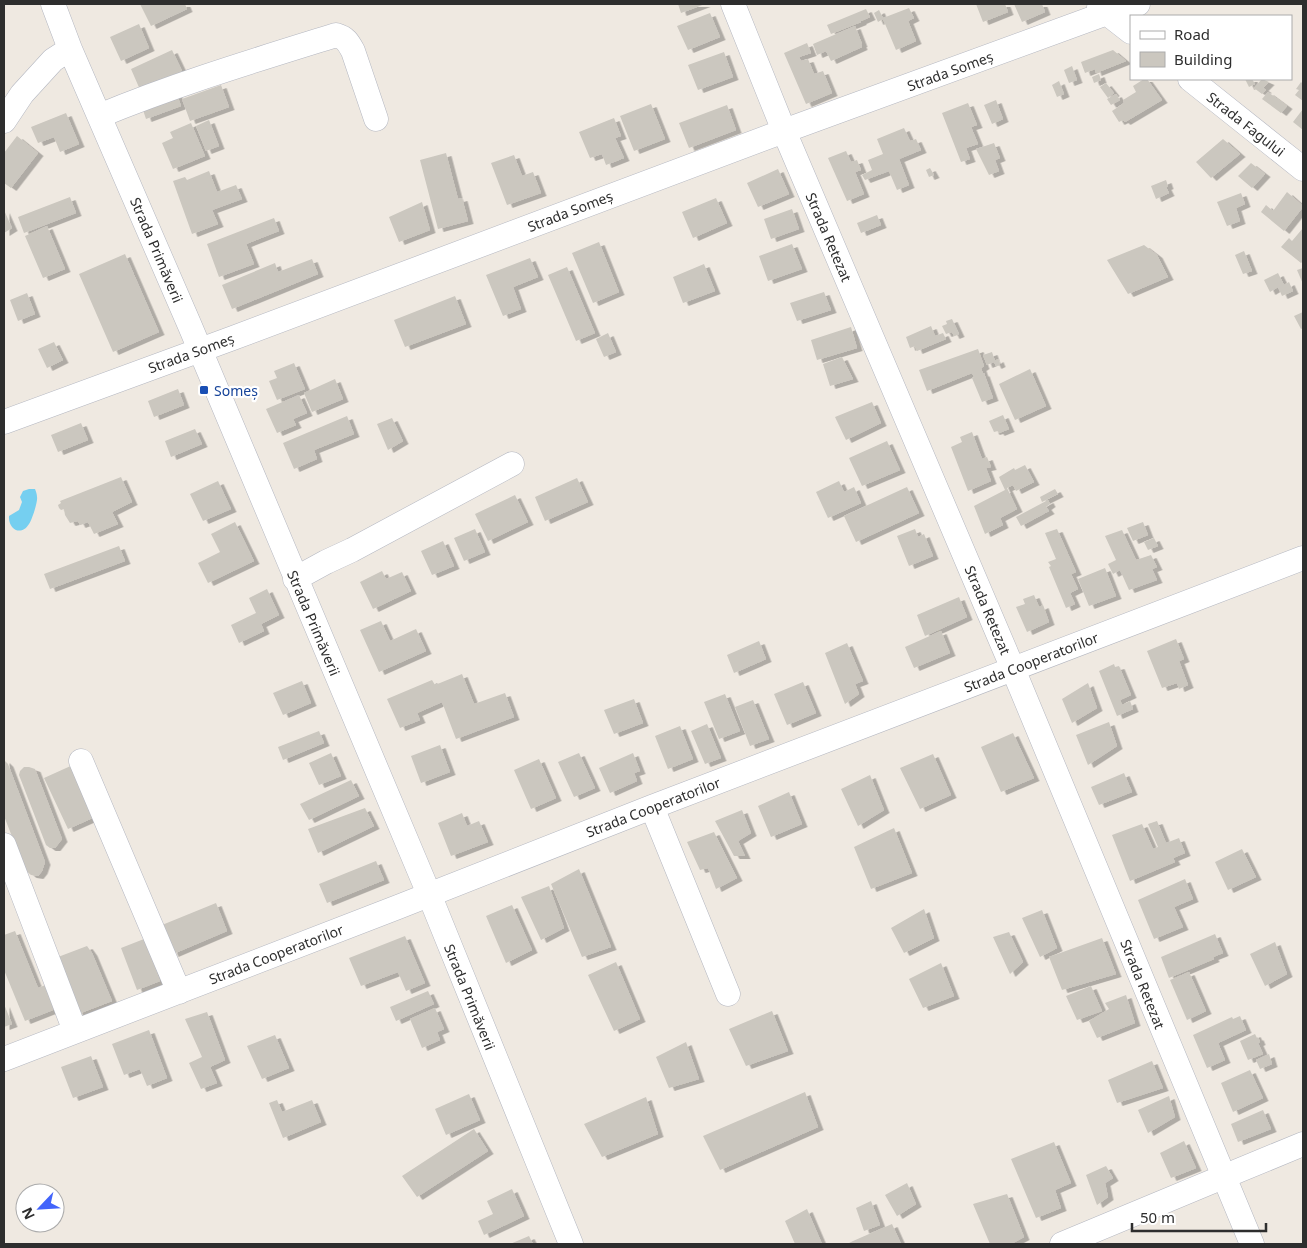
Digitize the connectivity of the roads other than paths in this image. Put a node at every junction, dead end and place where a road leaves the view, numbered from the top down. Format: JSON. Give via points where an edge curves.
{"nodes":[{"id":1,"x":53,"y":4,"type":"edge"},
{"id":2,"x":733,"y":4,"type":"edge"},
{"id":3,"x":1138,"y":4,"type":"edge"},
{"id":4,"x":1101,"y":9,"type":"edge"},
{"id":5,"x":1130,"y":31,"type":"edge"},
{"id":6,"x":70,"y":49,"type":"junction"},
{"id":7,"x":1191,"y":80,"type":"edge"},
{"id":8,"x":99,"y":116,"type":"junction"},
{"id":9,"x":376,"y":119,"type":"dead end"},
{"id":10,"x":4,"y":121,"type":"edge"},
{"id":11,"x":784,"y":131,"type":"junction"},
{"id":12,"x":1303,"y":169,"type":"edge"},
{"id":13,"x":200,"y":350,"type":"junction"},
{"id":14,"x":4,"y":422,"type":"edge"},
{"id":15,"x":512,"y":464,"type":"dead end"},
{"id":16,"x":1303,"y":558,"type":"edge"},
{"id":17,"x":295,"y":578,"type":"junction"},
{"id":18,"x":1013,"y":669,"type":"junction"},
{"id":19,"x":81,"y":761,"type":"dead end"},
{"id":20,"x":652,"y":807,"type":"junction"},
{"id":21,"x":4,"y":845,"type":"edge"},
{"id":22,"x":428,"y":894,"type":"junction"},
{"id":23,"x":179,"y":992,"type":"junction"},
{"id":24,"x":728,"y":994,"type":"dead end"},
{"id":25,"x":75,"y":1031,"type":"junction"},
{"id":26,"x":4,"y":1059,"type":"edge"},
{"id":27,"x":1303,"y":1144,"type":"edge"},
{"id":28,"x":1223,"y":1177,"type":"junction"},
{"id":29,"x":571,"y":1244,"type":"edge"},
{"id":30,"x":1062,"y":1244,"type":"edge"},
{"id":31,"x":1252,"y":1244,"type":"edge"}],
"edges":[{"from":1,"to":6,"type":"street","name":"Strada Primăverii"},
{"from":2,"to":11,"type":"street","name":"Strada Retezat"},
{"from":3,"to":4,"type":"street","name":"Strada Someș"},
{"from":4,"to":5,"type":"street"},
{"from":4,"to":11,"type":"street","name":"Strada Someș"},
{"from":6,"to":8,"type":"street","name":"Strada Primăverii"},
{"from":6,"to":10,"type":"street","via":[[53,60],[22,94]]},
{"from":7,"to":12,"type":"street","name":"Strada Fagului"},
{"from":8,"to":9,"type":"street","via":[[196,80],[336,35],[343,37],[353,51]]},
{"from":8,"to":13,"type":"street","name":"Strada Primăverii"},
{"from":11,"to":13,"type":"street","name":"Strada Someș"},
{"from":11,"to":18,"type":"street","name":"Strada Retezat"},
{"from":13,"to":14,"type":"street","name":"Strada Someș"},
{"from":13,"to":17,"type":"street","name":"Strada Primăverii"},
{"from":15,"to":17,"type":"street"},
{"from":16,"to":18,"type":"street","name":"Strada Cooperatorilor"},
{"from":17,"to":22,"type":"street","name":"Strada Primăverii"},
{"from":18,"to":20,"type":"street","name":"Strada Cooperatorilor"},
{"from":18,"to":28,"type":"street","name":"Strada Retezat"},
{"from":19,"to":23,"type":"street"},
{"from":20,"to":22,"type":"street","name":"Strada Cooperatorilor"},
{"from":20,"to":24,"type":"street"},
{"from":21,"to":25,"type":"street"},
{"from":22,"to":23,"type":"street","name":"Strada Cooperatorilor"},
{"from":22,"to":29,"type":"street","name":"Strada Primăverii"},
{"from":23,"to":25,"type":"street","name":"Strada Cooperatorilor"},
{"from":25,"to":26,"type":"street","name":"Strada Cooperatorilor"},
{"from":27,"to":28,"type":"street"},
{"from":28,"to":30,"type":"street"},
{"from":28,"to":31,"type":"street","name":"Strada Retezat"}]}
